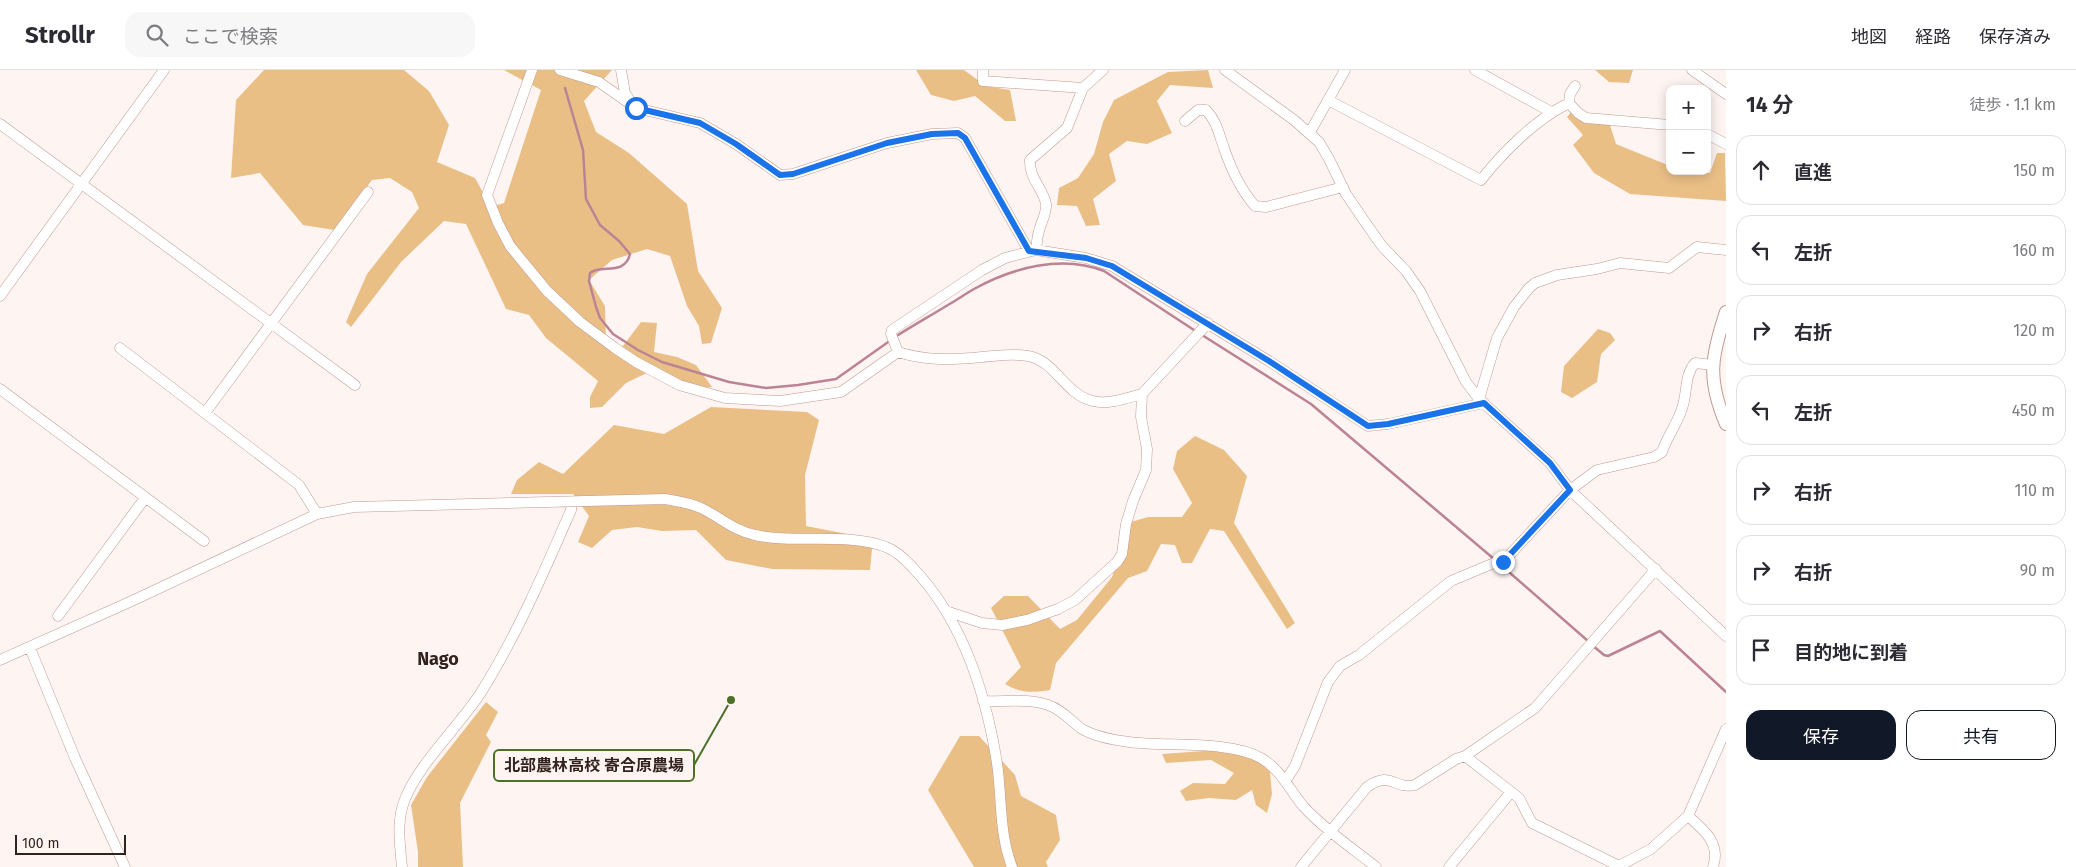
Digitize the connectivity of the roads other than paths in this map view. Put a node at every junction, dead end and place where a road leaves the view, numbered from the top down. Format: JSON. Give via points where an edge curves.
{"nodes":[{"id":1,"x":164,"y":70,"type":"edge"},
{"id":2,"x":532,"y":70,"type":"edge"},
{"id":3,"x":560,"y":70,"type":"edge"},
{"id":4,"x":622,"y":70,"type":"edge"},
{"id":5,"x":983,"y":70,"type":"edge"},
{"id":6,"x":1103,"y":70,"type":"edge"},
{"id":7,"x":1225,"y":70,"type":"edge"},
{"id":8,"x":1345,"y":70,"type":"edge"},
{"id":9,"x":1475,"y":70,"type":"edge"},
{"id":10,"x":1692,"y":70,"type":"edge"},
{"id":11,"x":1575,"y":86,"type":"dead end"},
{"id":12,"x":1083,"y":88,"type":"junction"},
{"id":13,"x":1726,"y":94,"type":"edge"},
{"id":14,"x":1328,"y":100,"type":"junction"},
{"id":15,"x":1569,"y":103,"type":"junction"},
{"id":16,"x":636,"y":108,"type":"junction"},
{"id":17,"x":1551,"y":112,"type":"junction"},
{"id":18,"x":1185,"y":120,"type":"dead end"},
{"id":19,"x":0,"y":124,"type":"edge"},
{"id":20,"x":1666,"y":125,"type":"edge"},
{"id":21,"x":1310,"y":132,"type":"junction"},
{"id":22,"x":1711,"y":136,"type":"edge"},
{"id":23,"x":1726,"y":144,"type":"edge"},
{"id":24,"x":81,"y":184,"type":"junction"},
{"id":25,"x":1343,"y":187,"type":"junction"},
{"id":26,"x":368,"y":192,"type":"dead end"},
{"id":27,"x":1726,"y":250,"type":"edge"},
{"id":28,"x":1032,"y":251,"type":"junction"},
{"id":29,"x":0,"y":296,"type":"edge"},
{"id":30,"x":1726,"y":312,"type":"edge"},
{"id":31,"x":1208,"y":323,"type":"junction"},
{"id":32,"x":272,"y":324,"type":"junction"},
{"id":33,"x":120,"y":348,"type":"dead end"},
{"id":34,"x":898,"y":352,"type":"junction"},
{"id":35,"x":1713,"y":365,"type":"junction"},
{"id":36,"x":355,"y":385,"type":"dead end"},
{"id":37,"x":0,"y":389,"type":"edge"},
{"id":38,"x":1142,"y":394,"type":"junction"},
{"id":39,"x":1482,"y":401,"type":"junction"},
{"id":40,"x":205,"y":413,"type":"junction"},
{"id":41,"x":1726,"y":424,"type":"edge"},
{"id":42,"x":1570,"y":490,"type":"junction"},
{"id":43,"x":145,"y":498,"type":"junction"},
{"id":44,"x":572,"y":502,"type":"junction"},
{"id":45,"x":317,"y":514,"type":"junction"},
{"id":46,"x":204,"y":540,"type":"dead end"},
{"id":47,"x":1656,"y":568,"type":"junction"},
{"id":48,"x":946,"y":611,"type":"junction"},
{"id":49,"x":58,"y":616,"type":"dead end"},
{"id":50,"x":1726,"y":636,"type":"edge"},
{"id":51,"x":30,"y":648,"type":"junction"},
{"id":52,"x":0,"y":660,"type":"edge"},
{"id":53,"x":983,"y":702,"type":"junction"},
{"id":54,"x":1726,"y":729,"type":"edge"},
{"id":55,"x":1465,"y":756,"type":"junction"},
{"id":56,"x":1286,"y":780,"type":"junction"},
{"id":57,"x":1511,"y":792,"type":"junction"},
{"id":58,"x":1688,"y":816,"type":"junction"},
{"id":59,"x":1331,"y":831,"type":"junction"},
{"id":60,"x":1618,"y":866,"type":"edge"},
{"id":61,"x":125,"y":867,"type":"edge"},
{"id":62,"x":402,"y":867,"type":"edge"},
{"id":63,"x":1012,"y":867,"type":"edge"},
{"id":64,"x":1301,"y":867,"type":"edge"},
{"id":65,"x":1376,"y":867,"type":"edge"},
{"id":66,"x":1449,"y":867,"type":"edge"},
{"id":67,"x":1712,"y":867,"type":"edge"}],
"edges":[{"from":1,"to":24,"type":"street"},
{"from":2,"to":34,"type":"street","via":[[487,195],[510,246],[547,291],[580,322],[636,362],[680,385],[725,398],[780,401],[841,392]]},
{"from":3,"to":16,"type":"street","via":[[598,82]]},
{"from":4,"to":16,"type":"street","via":[[625,92]]},
{"from":5,"to":12,"type":"street","via":[[983,81]]},
{"from":6,"to":12,"type":"street"},
{"from":7,"to":21,"type":"street"},
{"from":8,"to":14,"type":"street"},
{"from":9,"to":17,"type":"street"},
{"from":10,"to":13,"type":"street"},
{"from":11,"to":15,"type":"street"},
{"from":12,"to":28,"type":"street","via":[[1067,128],[1030,160],[1034,180],[1046,203]]},
{"from":14,"to":17,"type":"street","via":[[1481,180],[1502,153]]},
{"from":14,"to":21,"type":"street"},
{"from":15,"to":17,"type":"street"},
{"from":15,"to":20,"type":"street","via":[[1586,118]]},
{"from":16,"to":28,"type":"street","via":[[700,123],[780,175],[793,174],[887,143],[932,134],[958,133],[965,138]]},
{"from":18,"to":25,"type":"street","via":[[1198,110],[1206,110],[1214,118],[1244,194],[1255,206],[1266,207]]},
{"from":19,"to":24,"type":"street"},
{"from":21,"to":25,"type":"street"},
{"from":22,"to":23,"type":"street"},
{"from":24,"to":29,"type":"street"},
{"from":24,"to":32,"type":"street"},
{"from":25,"to":39,"type":"street","via":[[1382,246],[1420,291],[1466,382]]},
{"from":26,"to":32,"type":"street"},
{"from":27,"to":39,"type":"street","via":[[1697,247],[1669,268],[1620,263],[1557,275],[1535,283],[1501,329]]},
{"from":28,"to":31,"type":"street","via":[[1086,258],[1112,266]]},
{"from":28,"to":34,"type":"street","via":[[1006,258],[982,270],[892,330]]},
{"from":30,"to":35,"type":"main road"},
{"from":31,"to":38,"type":"street"},
{"from":31,"to":39,"type":"street","via":[[1368,426]]},
{"from":32,"to":36,"type":"street"},
{"from":32,"to":40,"type":"street"},
{"from":33,"to":40,"type":"street"},
{"from":34,"to":38,"type":"street","via":[[934,360],[1003,354],[1027,356],[1040,359],[1074,392],[1092,402],[1110,402]]},
{"from":35,"to":41,"type":"main road","via":[[1713,388]]},
{"from":35,"to":42,"type":"street","via":[[1695,364],[1690,368],[1684,405],[1662,452],[1654,457],[1597,470]]},
{"from":37,"to":43,"type":"street"},
{"from":38,"to":48,"type":"street","via":[[1146,470],[1133,501],[1122,554],[1117,562],[1075,600],[1027,620],[1002,626]]},
{"from":39,"to":42,"type":"street","via":[[1550,463]]},
{"from":40,"to":45,"type":"street","via":[[299,485]]},
{"from":42,"to":47,"type":"street"},
{"from":42,"to":56,"type":"street","via":[[1503,562],[1451,581],[1359,655],[1340,666],[1328,682],[1295,766]]},
{"from":43,"to":46,"type":"street"},
{"from":43,"to":49,"type":"street"},
{"from":44,"to":45,"type":"street","via":[[354,507]]},
{"from":44,"to":48,"type":"street","via":[[672,500],[700,507],[732,528],[755,535],[841,540],[886,547],[896,552],[922,577]]},
{"from":44,"to":62,"type":"street","via":[[542,576],[480,694],[404,800],[400,824]]},
{"from":45,"to":51,"type":"street"},
{"from":47,"to":50,"type":"street"},
{"from":47,"to":55,"type":"street","via":[[1534,708]]},
{"from":48,"to":53,"type":"street"},
{"from":51,"to":52,"type":"street"},
{"from":51,"to":61,"type":"street"},
{"from":53,"to":56,"type":"street","via":[[1048,705],[1093,734],[1119,740],[1246,752],[1273,766]]},
{"from":53,"to":63,"type":"street","via":[[998,772],[1002,830]]},
{"from":54,"to":58,"type":"street"},
{"from":55,"to":57,"type":"street"},
{"from":55,"to":59,"type":"street","via":[[1415,785],[1377,780],[1367,787]]},
{"from":56,"to":59,"type":"street","via":[[1304,806]]},
{"from":57,"to":60,"type":"street","via":[[1519,798],[1532,823]]},
{"from":57,"to":66,"type":"street"},
{"from":58,"to":60,"type":"street","via":[[1651,849]]},
{"from":58,"to":67,"type":"street","via":[[1710,836],[1714,846]]},
{"from":59,"to":64,"type":"street"},
{"from":59,"to":65,"type":"street"}]}
